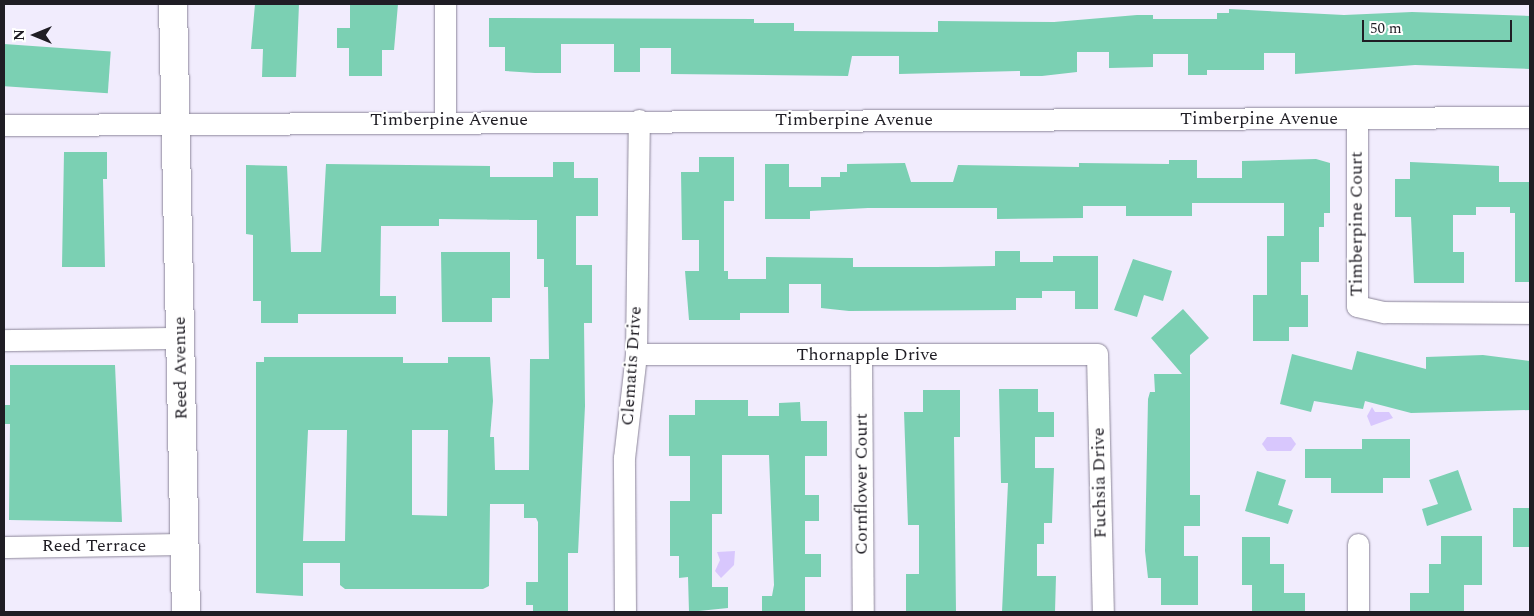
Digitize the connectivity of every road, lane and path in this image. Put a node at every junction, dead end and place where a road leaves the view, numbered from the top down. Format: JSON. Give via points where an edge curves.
{"nodes":[{"id":1,"x":173,"y":4,"type":"edge"},
{"id":2,"x":445,"y":4,"type":"edge"},
{"id":3,"x":1530,"y":117,"type":"edge"},
{"id":4,"x":1357,"y":118,"type":"junction"},
{"id":5,"x":445,"y":119,"type":"junction"},
{"id":6,"x":638,"y":120,"type":"junction"},
{"id":7,"x":178,"y":124,"type":"junction"},
{"id":8,"x":4,"y":125,"type":"edge"},
{"id":9,"x":1530,"y":313,"type":"edge"},
{"id":10,"x":180,"y":338,"type":"junction"},
{"id":11,"x":4,"y":340,"type":"edge"},
{"id":12,"x":636,"y":354,"type":"junction"},
{"id":13,"x":1097,"y":354,"type":"joint"},
{"id":14,"x":861,"y":356,"type":"junction"},
{"id":15,"x":184,"y":544,"type":"junction"},
{"id":16,"x":1358,"y":544,"type":"dead end"},
{"id":17,"x":4,"y":546,"type":"edge"},
{"id":18,"x":186,"y":612,"type":"edge"},
{"id":19,"x":625,"y":612,"type":"edge"},
{"id":20,"x":863,"y":612,"type":"edge"},
{"id":21,"x":1103,"y":612,"type":"edge"},
{"id":22,"x":1358,"y":612,"type":"edge"}],
"edges":[{"from":1,"to":7,"type":"main road","name":"Reed Avenue"},
{"from":2,"to":5,"type":"street"},
{"from":3,"to":4,"type":"street","name":"Timberpine Avenue"},
{"from":4,"to":6,"type":"street","name":"Timberpine Avenue"},
{"from":4,"to":9,"type":"street","name":"Timberpine Court","via":[[1357,306],[1384,312]]},
{"from":5,"to":6,"type":"street","name":"Timberpine Avenue"},
{"from":5,"to":7,"type":"street","name":"Timberpine Avenue"},
{"from":6,"to":12,"type":"street","name":"Clematis Drive"},
{"from":7,"to":8,"type":"street"},
{"from":7,"to":10,"type":"main road","name":"Reed Avenue"},
{"from":10,"to":11,"type":"street"},
{"from":10,"to":15,"type":"main road","name":"Reed Avenue"},
{"from":12,"to":14,"type":"street","name":"Thornapple Drive"},
{"from":12,"to":19,"type":"street","name":"Clematis Drive","via":[[624,458]]},
{"from":13,"to":14,"type":"street","name":"Thornapple Drive"},
{"from":13,"to":21,"type":"street","name":"Fuchsia Drive"},
{"from":14,"to":20,"type":"street","name":"Cornflower Court"},
{"from":15,"to":17,"type":"street","name":"Reed Terrace"},
{"from":15,"to":18,"type":"main road","name":"Reed Avenue"},
{"from":16,"to":22,"type":"street"}]}
